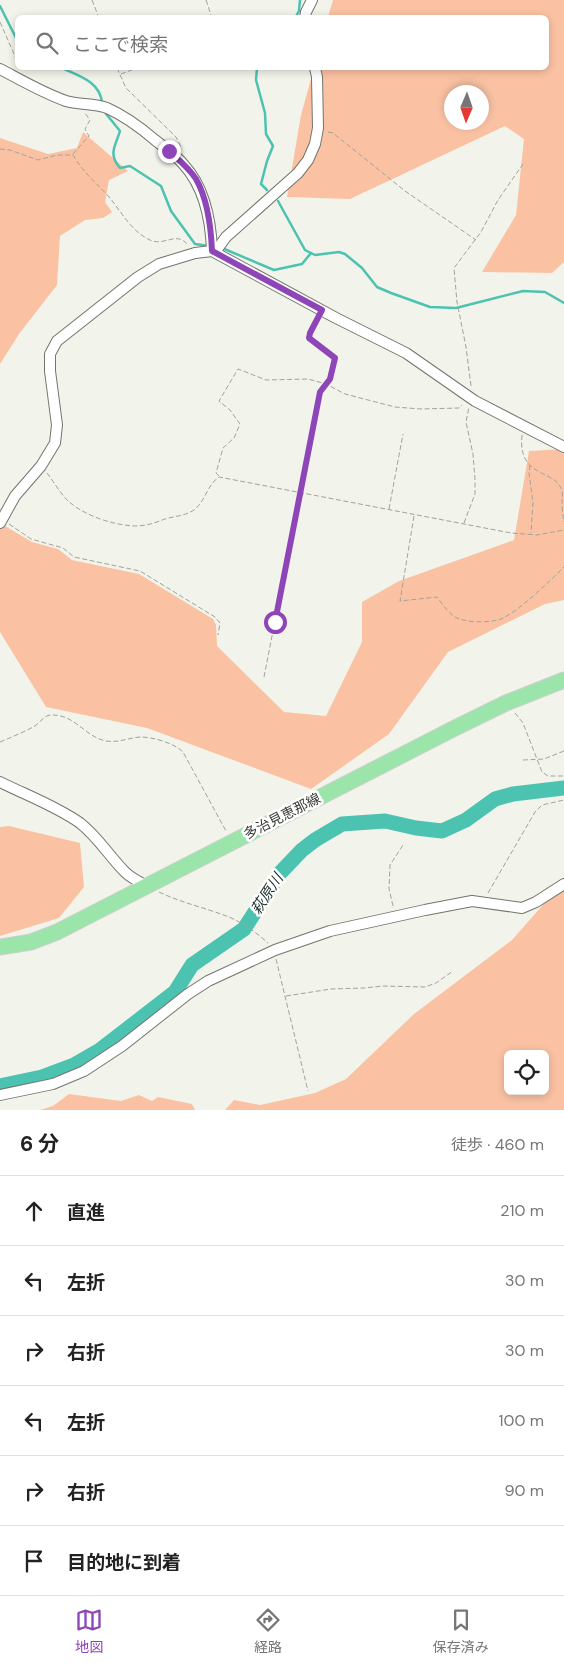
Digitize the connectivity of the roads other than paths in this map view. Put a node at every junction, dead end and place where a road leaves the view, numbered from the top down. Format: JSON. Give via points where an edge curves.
{"nodes":[{"id":1,"x":312,"y":0,"type":"edge"},
{"id":2,"x":306,"y":15,"type":"edge"},
{"id":3,"x":0,"y":69,"type":"edge"},
{"id":4,"x":315,"y":70,"type":"edge"},
{"id":5,"x":214,"y":252,"type":"junction"},
{"id":6,"x":564,"y":447,"type":"edge"},
{"id":7,"x":1,"y":521,"type":"edge"},
{"id":8,"x":564,"y":680,"type":"edge"},
{"id":9,"x":0,"y":782,"type":"edge"},
{"id":10,"x":564,"y":884,"type":"edge"},
{"id":11,"x":148,"y":886,"type":"junction"},
{"id":12,"x":0,"y":947,"type":"edge"},
{"id":13,"x":0,"y":1095,"type":"edge"}],
"edges":[{"from":1,"to":2,"type":"street"},
{"from":3,"to":5,"type":"street","via":[[67,102],[104,107],[139,126],[184,164],[203,196]]},
{"from":4,"to":5,"type":"street","via":[[318,128],[308,160]]},
{"from":5,"to":6,"type":"street","via":[[406,353],[469,397]]},
{"from":5,"to":7,"type":"street","via":[[195,253],[159,264],[57,341],[50,354],[57,425],[55,443],[41,466],[15,496]]},
{"from":8,"to":11,"type":"main road","name":"多治見恵那線","via":[[506,703]]},
{"from":9,"to":11,"type":"street","via":[[79,822],[124,871]]},
{"from":10,"to":13,"type":"street","via":[[522,908],[472,901],[330,931],[275,950],[208,981],[84,1071],[53,1084]]},
{"from":11,"to":12,"type":"main road","name":"多治見恵那線","via":[[57,932],[31,942]]}]}
